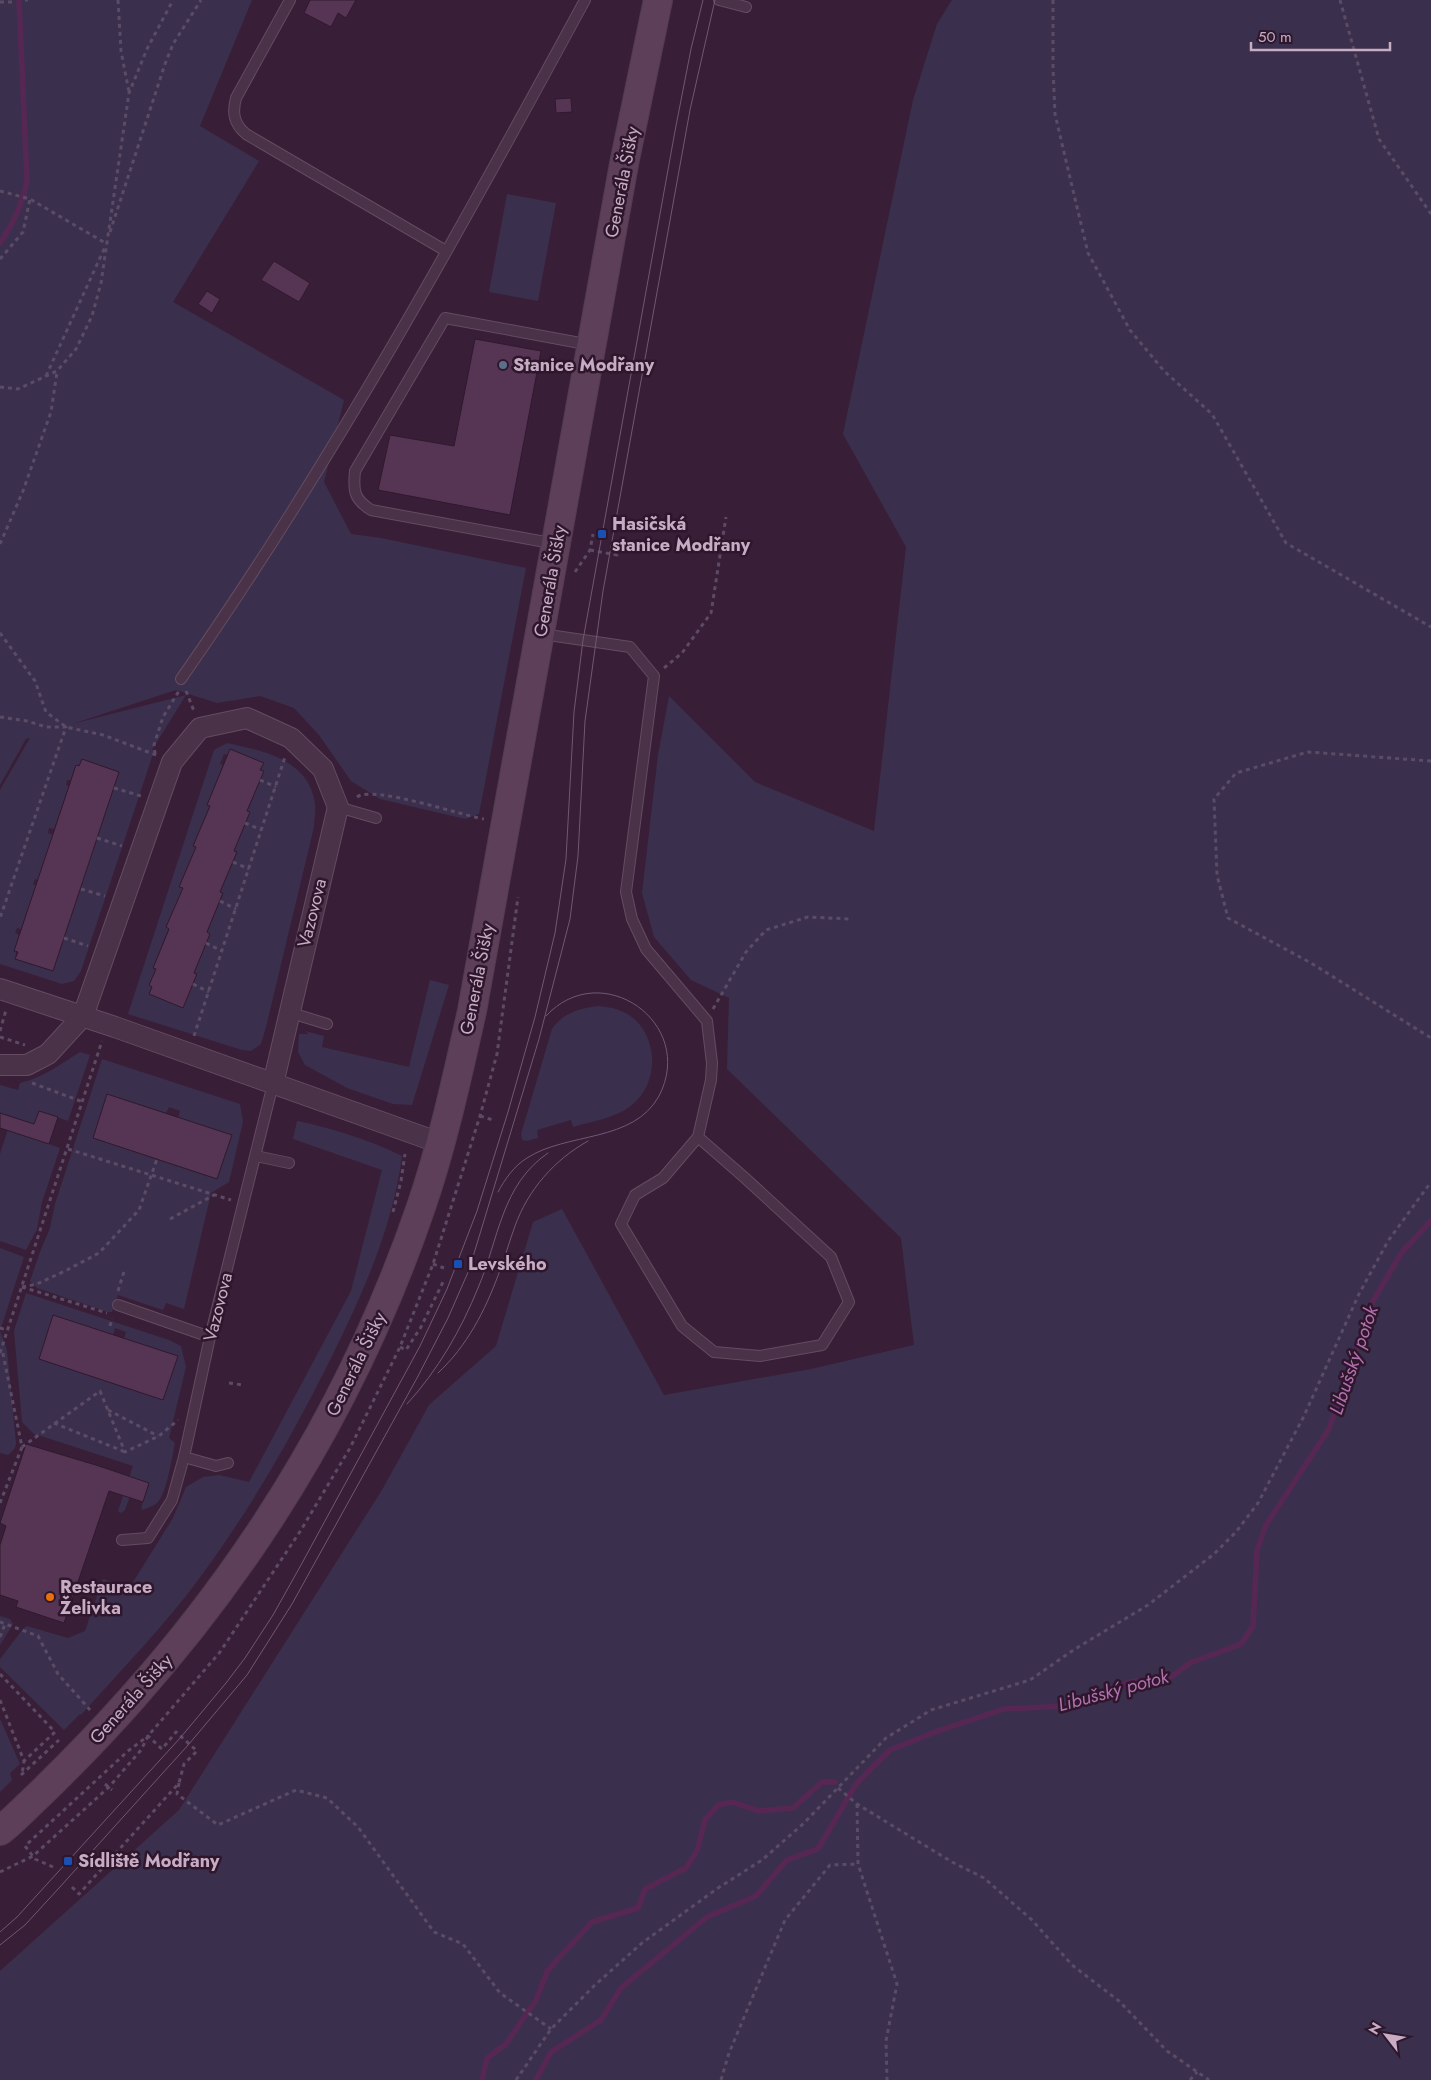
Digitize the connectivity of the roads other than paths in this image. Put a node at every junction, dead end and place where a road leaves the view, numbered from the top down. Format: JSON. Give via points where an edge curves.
{"nodes":[{"id":1,"x":290,"y":0,"type":"edge"},
{"id":2,"x":585,"y":0,"type":"edge"},
{"id":3,"x":658,"y":0,"type":"edge"},
{"id":4,"x":720,"y":0,"type":"edge"},
{"id":5,"x":746,"y":7,"type":"dead end"},
{"id":6,"x":446,"y":251,"type":"junction"},
{"id":7,"x":593,"y":345,"type":"junction"},
{"id":8,"x":557,"y":544,"type":"junction"},
{"id":9,"x":541,"y":633,"type":"junction"},
{"id":10,"x":181,"y":678,"type":"road end"},
{"id":11,"x":340,"y":807,"type":"junction"},
{"id":12,"x":376,"y":818,"type":"dead end"},
{"id":13,"x":0,"y":988,"type":"edge"},
{"id":14,"x":288,"y":1012,"type":"junction"},
{"id":15,"x":83,"y":1016,"type":"junction"},
{"id":16,"x":327,"y":1024,"type":"dead end"},
{"id":17,"x":0,"y":1065,"type":"edge"},
{"id":18,"x":273,"y":1084,"type":"junction"},
{"id":19,"x":698,"y":1137,"type":"junction"},
{"id":20,"x":440,"y":1143,"type":"junction"},
{"id":21,"x":256,"y":1156,"type":"junction"},
{"id":22,"x":289,"y":1163,"type":"dead end"},
{"id":23,"x":118,"y":1305,"type":"road end"},
{"id":24,"x":210,"y":1337,"type":"junction"},
{"id":25,"x":184,"y":1457,"type":"junction"},
{"id":26,"x":228,"y":1462,"type":"dead end"},
{"id":27,"x":122,"y":1540,"type":"dead end"},
{"id":28,"x":0,"y":1831,"type":"edge"}],
"edges":[{"from":1,"to":6,"type":"lane","via":[[236,98],[233,107],[238,127]]},
{"from":2,"to":6,"type":"lane"},
{"from":3,"to":7,"type":"main road","name":"Generála Šišky","via":[[624,164]]},
{"from":4,"to":5,"type":"lane"},
{"from":6,"to":10,"type":"lane","via":[[345,426],[228,611]]},
{"from":7,"to":8,"type":"main road","name":"Generála Šišky"},
{"from":7,"to":8,"type":"lane","via":[[445,318],[355,471],[353,488],[360,503],[372,510]]},
{"from":8,"to":9,"type":"main road","name":"Generála Šišky"},
{"from":9,"to":19,"type":"lane","via":[[630,647],[654,676],[626,892],[632,919],[646,949],[707,1021],[711,1080]]},
{"from":9,"to":20,"type":"main road","name":"Generála Šišky","via":[[472,1010]]},
{"from":11,"to":12,"type":"lane"},
{"from":11,"to":14,"type":"street","name":"Vazovova"},
{"from":11,"to":15,"type":"street","via":[[323,769],[291,738],[247,718],[200,728],[163,758]]},
{"from":13,"to":15,"type":"street"},
{"from":14,"to":16,"type":"lane"},
{"from":14,"to":18,"type":"street","name":"Vazovova"},
{"from":15,"to":17,"type":"street","via":[[48,1054],[27,1065]]},
{"from":15,"to":18,"type":"street"},
{"from":18,"to":20,"type":"street"},
{"from":18,"to":21,"type":"lane","name":"Vazovova"},
{"from":19,"to":19,"type":"lane","via":[[663,1178],[635,1195],[621,1224],[682,1326],[714,1352],[760,1356],[822,1345],[850,1302],[831,1257]]},
{"from":20,"to":28,"type":"main road","name":"Generála Šišky","via":[[422,1206],[370,1338],[329,1420],[282,1501],[231,1578],[159,1668],[88,1746]]},
{"from":21,"to":22,"type":"lane"},
{"from":21,"to":24,"type":"lane","name":"Vazovova"},
{"from":23,"to":24,"type":"lane"},
{"from":24,"to":25,"type":"lane","name":"Vazovova"},
{"from":25,"to":26,"type":"lane","via":[[216,1466]]},
{"from":25,"to":27,"type":"lane","name":"Vazovova","via":[[172,1500],[148,1538]]}]}
